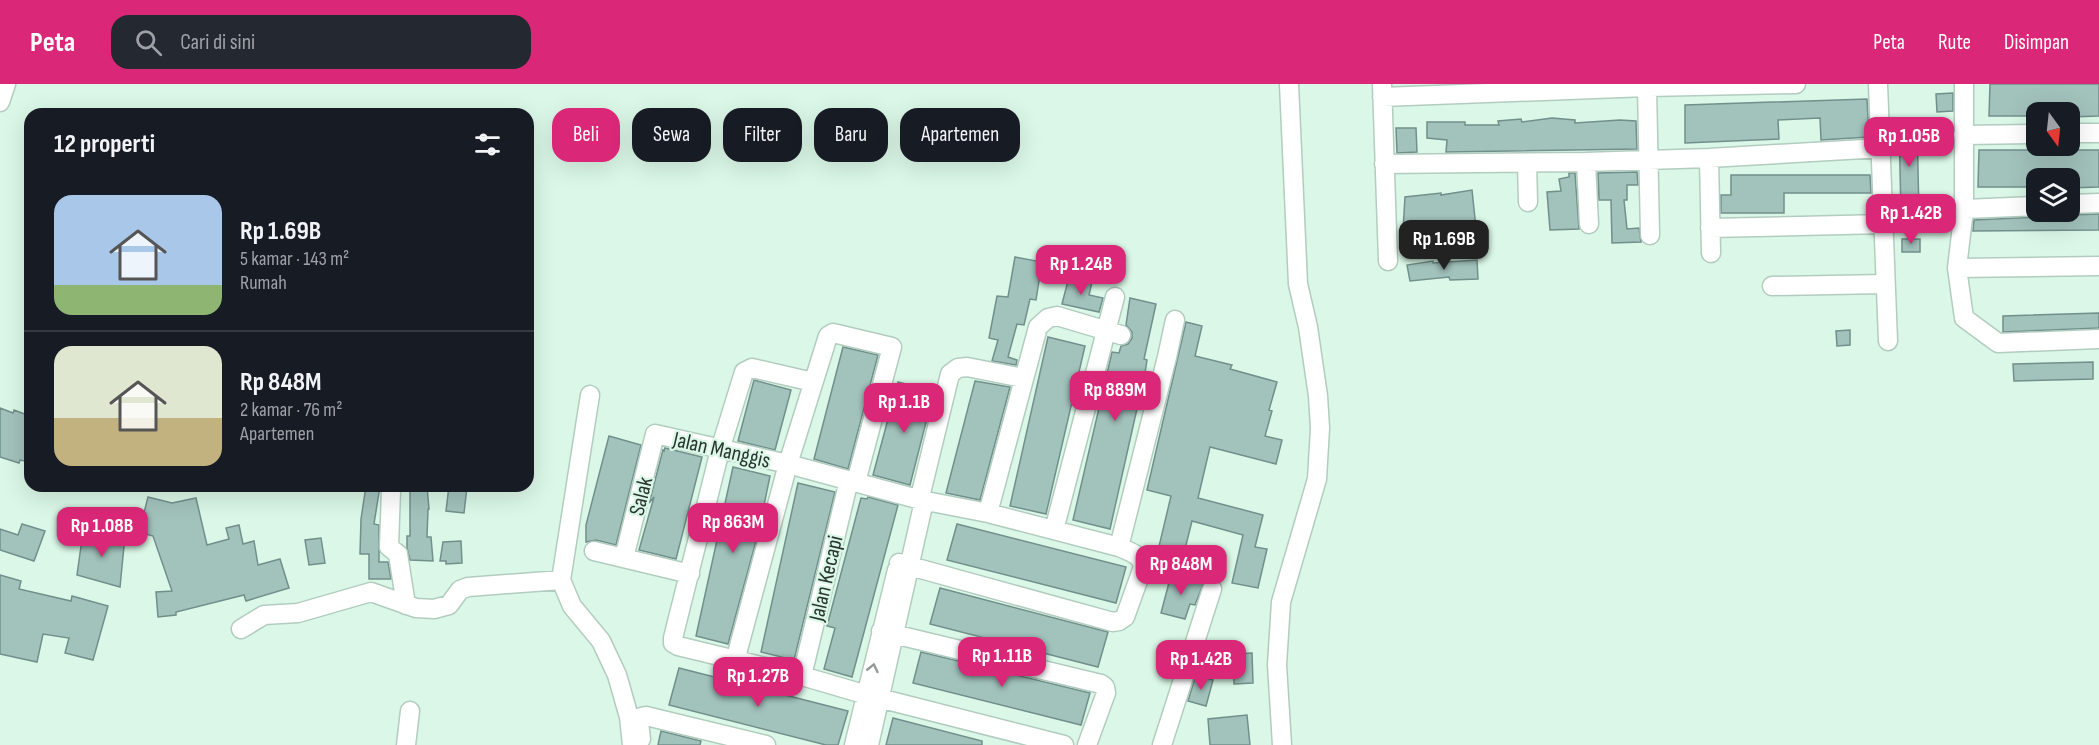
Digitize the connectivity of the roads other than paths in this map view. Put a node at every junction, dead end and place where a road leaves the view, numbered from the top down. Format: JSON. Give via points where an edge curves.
{"nodes":[{"id":1,"x":6,"y":84,"type":"edge"},
{"id":2,"x":1289,"y":84,"type":"edge"},
{"id":3,"x":1796,"y":84,"type":"edge"},
{"id":4,"x":1878,"y":84,"type":"edge"},
{"id":5,"x":1964,"y":84,"type":"edge"},
{"id":6,"x":1682,"y":85,"type":"edge"},
{"id":7,"x":1612,"y":86,"type":"edge"},
{"id":8,"x":1647,"y":87,"type":"junction"},
{"id":9,"x":1382,"y":90,"type":"edge"},
{"id":10,"x":0,"y":102,"type":"edge"},
{"id":11,"x":2080,"y":133,"type":"edge"},
{"id":12,"x":2099,"y":133,"type":"edge"},
{"id":13,"x":2026,"y":134,"type":"edge"},
{"id":14,"x":1964,"y":135,"type":"junction"},
{"id":15,"x":1881,"y":148,"type":"junction"},
{"id":16,"x":1709,"y":158,"type":"junction"},
{"id":17,"x":1649,"y":160,"type":"junction"},
{"id":18,"x":1586,"y":162,"type":"junction"},
{"id":19,"x":1527,"y":163,"type":"junction"},
{"id":20,"x":1384,"y":164,"type":"junction"},
{"id":21,"x":1528,"y":202,"type":"dead end"},
{"id":22,"x":2099,"y":203,"type":"edge"},
{"id":23,"x":2080,"y":204,"type":"edge"},
{"id":24,"x":2026,"y":206,"type":"edge"},
{"id":25,"x":1964,"y":209,"type":"junction"},
{"id":26,"x":1589,"y":224,"type":"dead end"},
{"id":27,"x":1884,"y":224,"type":"junction"},
{"id":28,"x":1710,"y":228,"type":"junction"},
{"id":29,"x":1650,"y":235,"type":"dead end"},
{"id":30,"x":1711,"y":253,"type":"dead end"},
{"id":31,"x":1388,"y":261,"type":"dead end"},
{"id":32,"x":2099,"y":266,"type":"edge"},
{"id":33,"x":1957,"y":268,"type":"junction"},
{"id":34,"x":1885,"y":284,"type":"junction"},
{"id":35,"x":1772,"y":286,"type":"dead end"},
{"id":36,"x":1115,"y":297,"type":"dead end"},
{"id":37,"x":1175,"y":320,"type":"dead end"},
{"id":38,"x":1114,"y":333,"type":"junction"},
{"id":39,"x":2099,"y":339,"type":"edge"},
{"id":40,"x":1888,"y":341,"type":"dead end"},
{"id":41,"x":1023,"y":378,"type":"junction"},
{"id":42,"x":813,"y":382,"type":"junction"},
{"id":43,"x":590,"y":395,"type":"dead end"},
{"id":44,"x":655,"y":434,"type":"joint"},
{"id":45,"x":720,"y":450,"type":"junction"},
{"id":46,"x":788,"y":464,"type":"junction"},
{"id":47,"x":852,"y":481,"type":"junction"},
{"id":48,"x":391,"y":492,"type":"edge"},
{"id":49,"x":920,"y":497,"type":"junction"},
{"id":50,"x":988,"y":513,"type":"junction"},
{"id":51,"x":1054,"y":530,"type":"junction"},
{"id":52,"x":1119,"y":547,"type":"junction"},
{"id":53,"x":594,"y":552,"type":"dead end"},
{"id":54,"x":624,"y":558,"type":"junction"},
{"id":55,"x":904,"y":565,"type":"junction"},
{"id":56,"x":690,"y":574,"type":"junction"},
{"id":57,"x":561,"y":580,"type":"junction"},
{"id":58,"x":1212,"y":588,"type":"dead end"},
{"id":59,"x":406,"y":605,"type":"junction"},
{"id":60,"x":241,"y":629,"type":"dead end"},
{"id":61,"x":888,"y":633,"type":"junction"},
{"id":62,"x":735,"y":661,"type":"junction"},
{"id":63,"x":802,"y":676,"type":"junction"},
{"id":64,"x":873,"y":696,"type":"junction"},
{"id":65,"x":410,"y":711,"type":"dead end"},
{"id":66,"x":406,"y":745,"type":"edge"},
{"id":67,"x":632,"y":745,"type":"edge"},
{"id":68,"x":642,"y":745,"type":"edge"},
{"id":69,"x":766,"y":745,"type":"edge"},
{"id":70,"x":854,"y":745,"type":"edge"},
{"id":71,"x":869,"y":745,"type":"edge"},
{"id":72,"x":1064,"y":745,"type":"edge"},
{"id":73,"x":1087,"y":745,"type":"edge"},
{"id":74,"x":1162,"y":745,"type":"edge"},
{"id":75,"x":1282,"y":745,"type":"edge"}],
"edges":[{"from":1,"to":10,"type":"street"},
{"from":2,"to":75,"type":"street","via":[[1298,284],[1308,327],[1320,428],[1317,479],[1281,602],[1277,665]]},
{"from":3,"to":6,"type":"street"},
{"from":4,"to":15,"type":"street"},
{"from":5,"to":14,"type":"street"},
{"from":6,"to":8,"type":"street"},
{"from":7,"to":8,"type":"street"},
{"from":7,"to":9,"type":"street"},
{"from":8,"to":17,"type":"street"},
{"from":9,"to":20,"type":"street"},
{"from":11,"to":12,"type":"street"},
{"from":13,"to":14,"type":"street"},
{"from":14,"to":25,"type":"street"},
{"from":15,"to":16,"type":"street"},
{"from":15,"to":27,"type":"street"},
{"from":16,"to":17,"type":"street"},
{"from":16,"to":28,"type":"street"},
{"from":17,"to":18,"type":"street"},
{"from":17,"to":29,"type":"street"},
{"from":18,"to":19,"type":"street"},
{"from":18,"to":26,"type":"street"},
{"from":19,"to":20,"type":"street"},
{"from":19,"to":21,"type":"street"},
{"from":20,"to":31,"type":"street"},
{"from":22,"to":23,"type":"street"},
{"from":24,"to":25,"type":"street"},
{"from":25,"to":33,"type":"street"},
{"from":27,"to":28,"type":"street"},
{"from":27,"to":34,"type":"street"},
{"from":28,"to":30,"type":"street"},
{"from":32,"to":33,"type":"street"},
{"from":33,"to":39,"type":"street","via":[[1964,318],[1994,342]]},
{"from":34,"to":35,"type":"street"},
{"from":34,"to":40,"type":"street"},
{"from":36,"to":38,"type":"street"},
{"from":37,"to":52,"type":"street"},
{"from":38,"to":41,"type":"street","via":[[1052,316],[1038,327]]},
{"from":38,"to":51,"type":"street"},
{"from":41,"to":49,"type":"street","via":[[967,367],[951,374]]},
{"from":41,"to":50,"type":"street"},
{"from":42,"to":45,"type":"street","via":[[752,368],[744,372]]},
{"from":42,"to":46,"type":"street"},
{"from":42,"to":47,"type":"street","name":"Jalan Kecapi","via":[[828,336],[833,333],[892,347]]},
{"from":43,"to":57,"type":"street"},
{"from":44,"to":45,"type":"street","name":"Jalan Manggis"},
{"from":44,"to":54,"type":"street","name":"Salak"},
{"from":45,"to":46,"type":"street","name":"Jalan Manggis"},
{"from":45,"to":56,"type":"street"},
{"from":46,"to":47,"type":"street","name":"Jalan Manggis"},
{"from":46,"to":62,"type":"street","name":"Jalan Manggis"},
{"from":47,"to":49,"type":"street","name":"Jalan Manggis"},
{"from":47,"to":63,"type":"street","name":"Jalan Kecapi"},
{"from":48,"to":59,"type":"street","via":[[390,547],[398,554]]},
{"from":49,"to":50,"type":"street","name":"Jalan Manggis"},
{"from":49,"to":55,"type":"street"},
{"from":50,"to":51,"type":"street","name":"Jalan Manggis"},
{"from":51,"to":52,"type":"street","name":"Jalan Manggis"},
{"from":52,"to":55,"type":"street","via":[[1138,556],[1143,567],[1125,617],[1113,622]]},
{"from":53,"to":54,"type":"street"},
{"from":54,"to":56,"type":"street"},
{"from":55,"to":61,"type":"street"},
{"from":56,"to":62,"type":"street","via":[[672,641]]},
{"from":57,"to":59,"type":"street","via":[[468,587],[460,590],[449,605],[434,609]]},
{"from":57,"to":67,"type":"street","via":[[572,606],[601,641],[617,675]]},
{"from":58,"to":74,"type":"street"},
{"from":59,"to":60,"type":"street","via":[[377,593],[362,593],[298,613],[264,615]]},
{"from":61,"to":64,"type":"street"},
{"from":61,"to":73,"type":"street","via":[[1101,684],[1106,693]]},
{"from":62,"to":63,"type":"street"},
{"from":63,"to":64,"type":"street"},
{"from":64,"to":70,"type":"street"},
{"from":64,"to":71,"type":"street"},
{"from":64,"to":72,"type":"street"},
{"from":65,"to":66,"type":"street"},
{"from":68,"to":69,"type":"street","via":[[639,722],[646,716]]}]}
